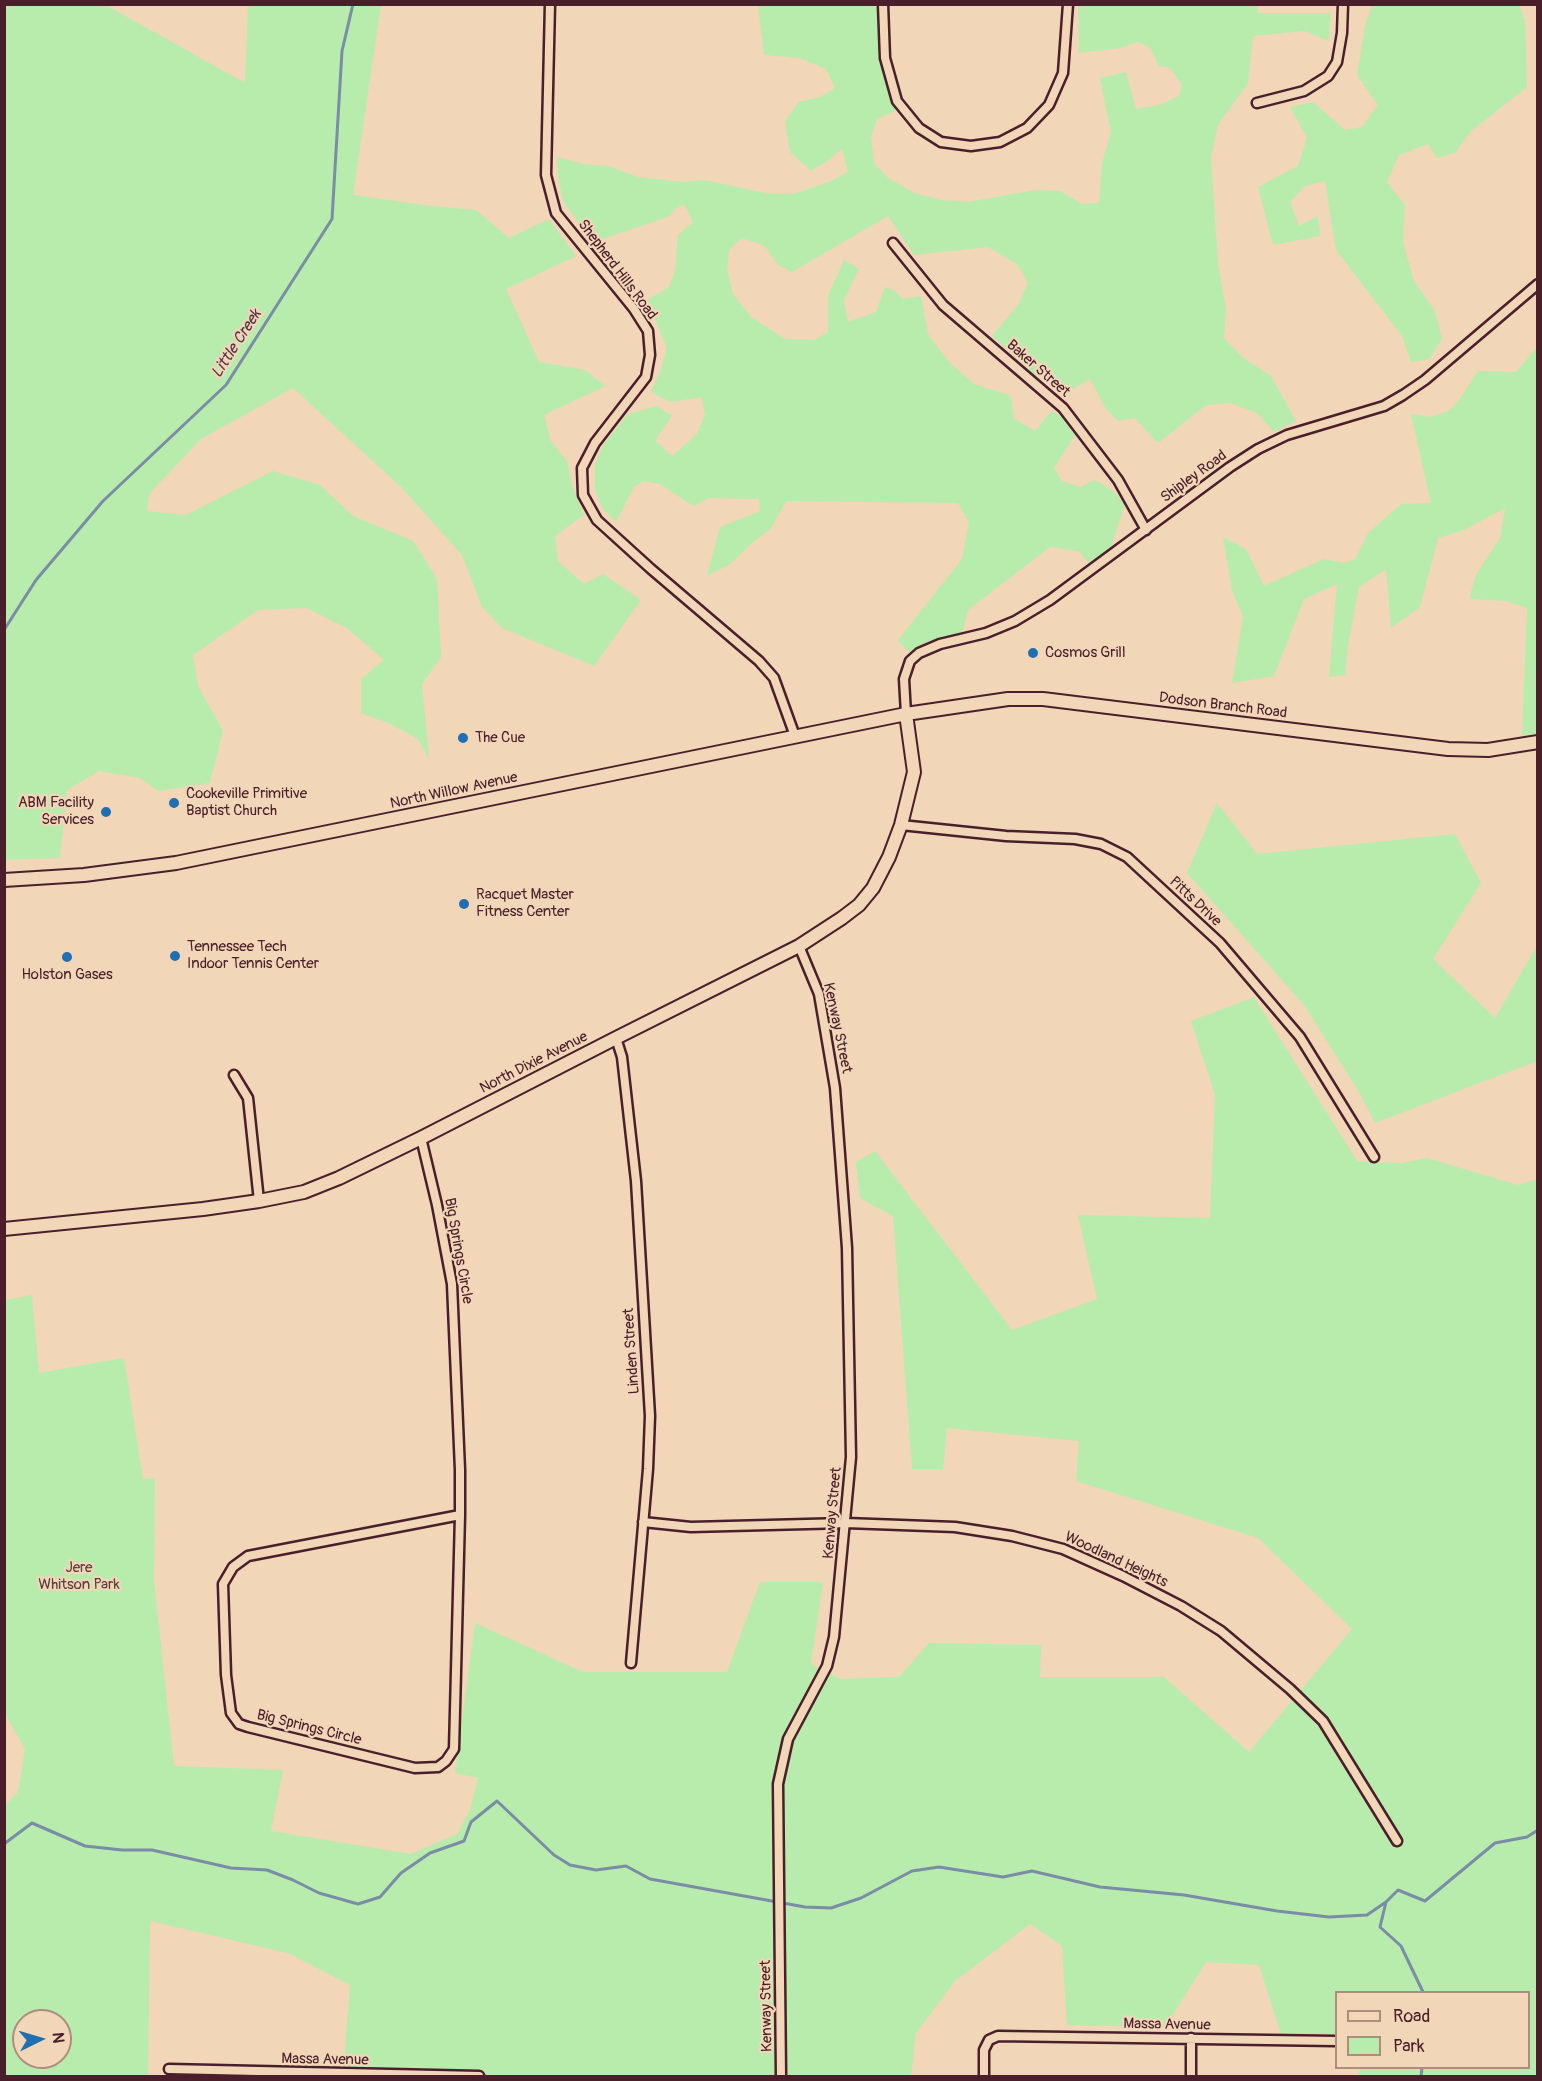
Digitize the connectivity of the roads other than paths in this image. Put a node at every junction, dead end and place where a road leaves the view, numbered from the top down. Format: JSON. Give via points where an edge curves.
{"nodes":[{"id":1,"x":550,"y":4,"type":"edge"},
{"id":2,"x":883,"y":4,"type":"edge"},
{"id":3,"x":1068,"y":4,"type":"edge"},
{"id":4,"x":1343,"y":4,"type":"edge"},
{"id":5,"x":1257,"y":103,"type":"dead end"},
{"id":6,"x":893,"y":243,"type":"dead end"},
{"id":7,"x":1538,"y":284,"type":"edge"},
{"id":8,"x":1146,"y":530,"type":"junction"},
{"id":9,"x":906,"y":714,"type":"junction"},
{"id":10,"x":795,"y":736,"type":"junction"},
{"id":11,"x":1538,"y":742,"type":"edge"},
{"id":12,"x":901,"y":825,"type":"junction"},
{"id":13,"x":4,"y":880,"type":"edge"},
{"id":14,"x":799,"y":946,"type":"junction"},
{"id":15,"x":616,"y":1038,"type":"junction"},
{"id":16,"x":234,"y":1075,"type":"dead end"},
{"id":17,"x":421,"y":1138,"type":"junction"},
{"id":18,"x":1374,"y":1157,"type":"dead end"},
{"id":19,"x":259,"y":1201,"type":"junction"},
{"id":20,"x":4,"y":1228,"type":"edge"},
{"id":21,"x":460,"y":1515,"type":"junction"},
{"id":22,"x":643,"y":1522,"type":"junction"},
{"id":23,"x":846,"y":1523,"type":"junction"},
{"id":24,"x":631,"y":1663,"type":"dead end"},
{"id":25,"x":1397,"y":1841,"type":"dead end"},
{"id":26,"x":1191,"y":2038,"type":"junction"},
{"id":27,"x":1335,"y":2041,"type":"edge"},
{"id":28,"x":169,"y":2069,"type":"dead end"},
{"id":29,"x":370,"y":2075,"type":"edge"},
{"id":30,"x":479,"y":2076,"type":"edge"},
{"id":31,"x":781,"y":2076,"type":"edge"},
{"id":32,"x":984,"y":2076,"type":"edge"},
{"id":33,"x":1191,"y":2076,"type":"edge"}],
"edges":[{"from":1,"to":10,"type":"street","name":"Shepherd Hills Road","via":[[546,175],[553,203],[556,213],[634,309],[648,331],[650,355],[646,377],[595,443],[582,468],[583,495],[597,520],[774,678]]},
{"from":2,"to":3,"type":"street","via":[[885,58],[897,101],[919,128],[941,142],[971,146],[1000,142],[1026,128],[1049,105],[1063,73]]},
{"from":4,"to":5,"type":"street","via":[[1337,62],[1328,76],[1304,91]]},
{"from":6,"to":8,"type":"street","name":"Baker Street","via":[[943,305],[1063,408],[1118,480]]},
{"from":7,"to":8,"type":"street","name":"Shipley Road","via":[[1403,395],[1384,406],[1287,435],[1258,449]]},
{"from":8,"to":9,"type":"street","name":"Shipley Road","via":[[1015,621],[919,652],[910,661],[904,679]]},
{"from":9,"to":10,"type":"main road","name":"North Willow Avenue"},
{"from":9,"to":11,"type":"main road","name":"Dodson Branch Road","via":[[1008,699],[1043,699],[1448,749],[1488,750]]},
{"from":9,"to":12,"type":"main road","name":"North Dixie Avenue","via":[[914,772]]},
{"from":10,"to":13,"type":"main road","name":"North Willow Avenue","via":[[176,863]]},
{"from":12,"to":14,"type":"main road","name":"North Dixie Avenue","via":[[873,888],[842,918]]},
{"from":12,"to":18,"type":"street","name":"Pitts Drive","via":[[1006,837],[1075,838],[1101,844],[1127,857],[1220,943],[1300,1037]]},
{"from":14,"to":15,"type":"main road","name":"North Dixie Avenue"},
{"from":14,"to":23,"type":"street","name":"Kenway Street","via":[[819,994],[835,1088],[847,1248],[852,1400]]},
{"from":15,"to":17,"type":"main road","name":"North Dixie Avenue"},
{"from":15,"to":22,"type":"street","name":"Linden Street","via":[[622,1058],[636,1181],[648,1369],[650,1416]]},
{"from":16,"to":19,"type":"street","via":[[248,1098]]},
{"from":17,"to":19,"type":"main road","name":"North Dixie Avenue","via":[[304,1192]]},
{"from":17,"to":21,"type":"street","name":"Big Springs Circle","via":[[452,1284]]},
{"from":19,"to":20,"type":"main road","name":"North Dixie Avenue"},
{"from":21,"to":21,"type":"street","name":"Big Springs Circle","via":[[248,1556],[233,1567],[223,1584],[226,1675],[231,1713],[239,1724],[415,1768],[438,1767],[446,1761],[454,1749]]},
{"from":22,"to":23,"type":"street","name":"Woodland Heights","via":[[691,1527]]},
{"from":22,"to":24,"type":"street","name":"Linden Street"},
{"from":23,"to":25,"type":"street","name":"Woodland Heights","via":[[956,1527],[1030,1540],[1063,1549],[1181,1605],[1221,1631],[1323,1721]]},
{"from":23,"to":31,"type":"street","name":"Kenway Street","via":[[834,1637],[827,1666],[788,1739],[778,1784]]},
{"from":26,"to":27,"type":"street","name":"Massa Avenue"},
{"from":26,"to":32,"type":"street","name":"Massa Avenue","via":[[998,2036],[989,2040],[984,2050]]},
{"from":26,"to":33,"type":"street"},
{"from":28,"to":29,"type":"street","name":"Massa Avenue"},
{"from":29,"to":30,"type":"street","name":"Massa Avenue"}]}
